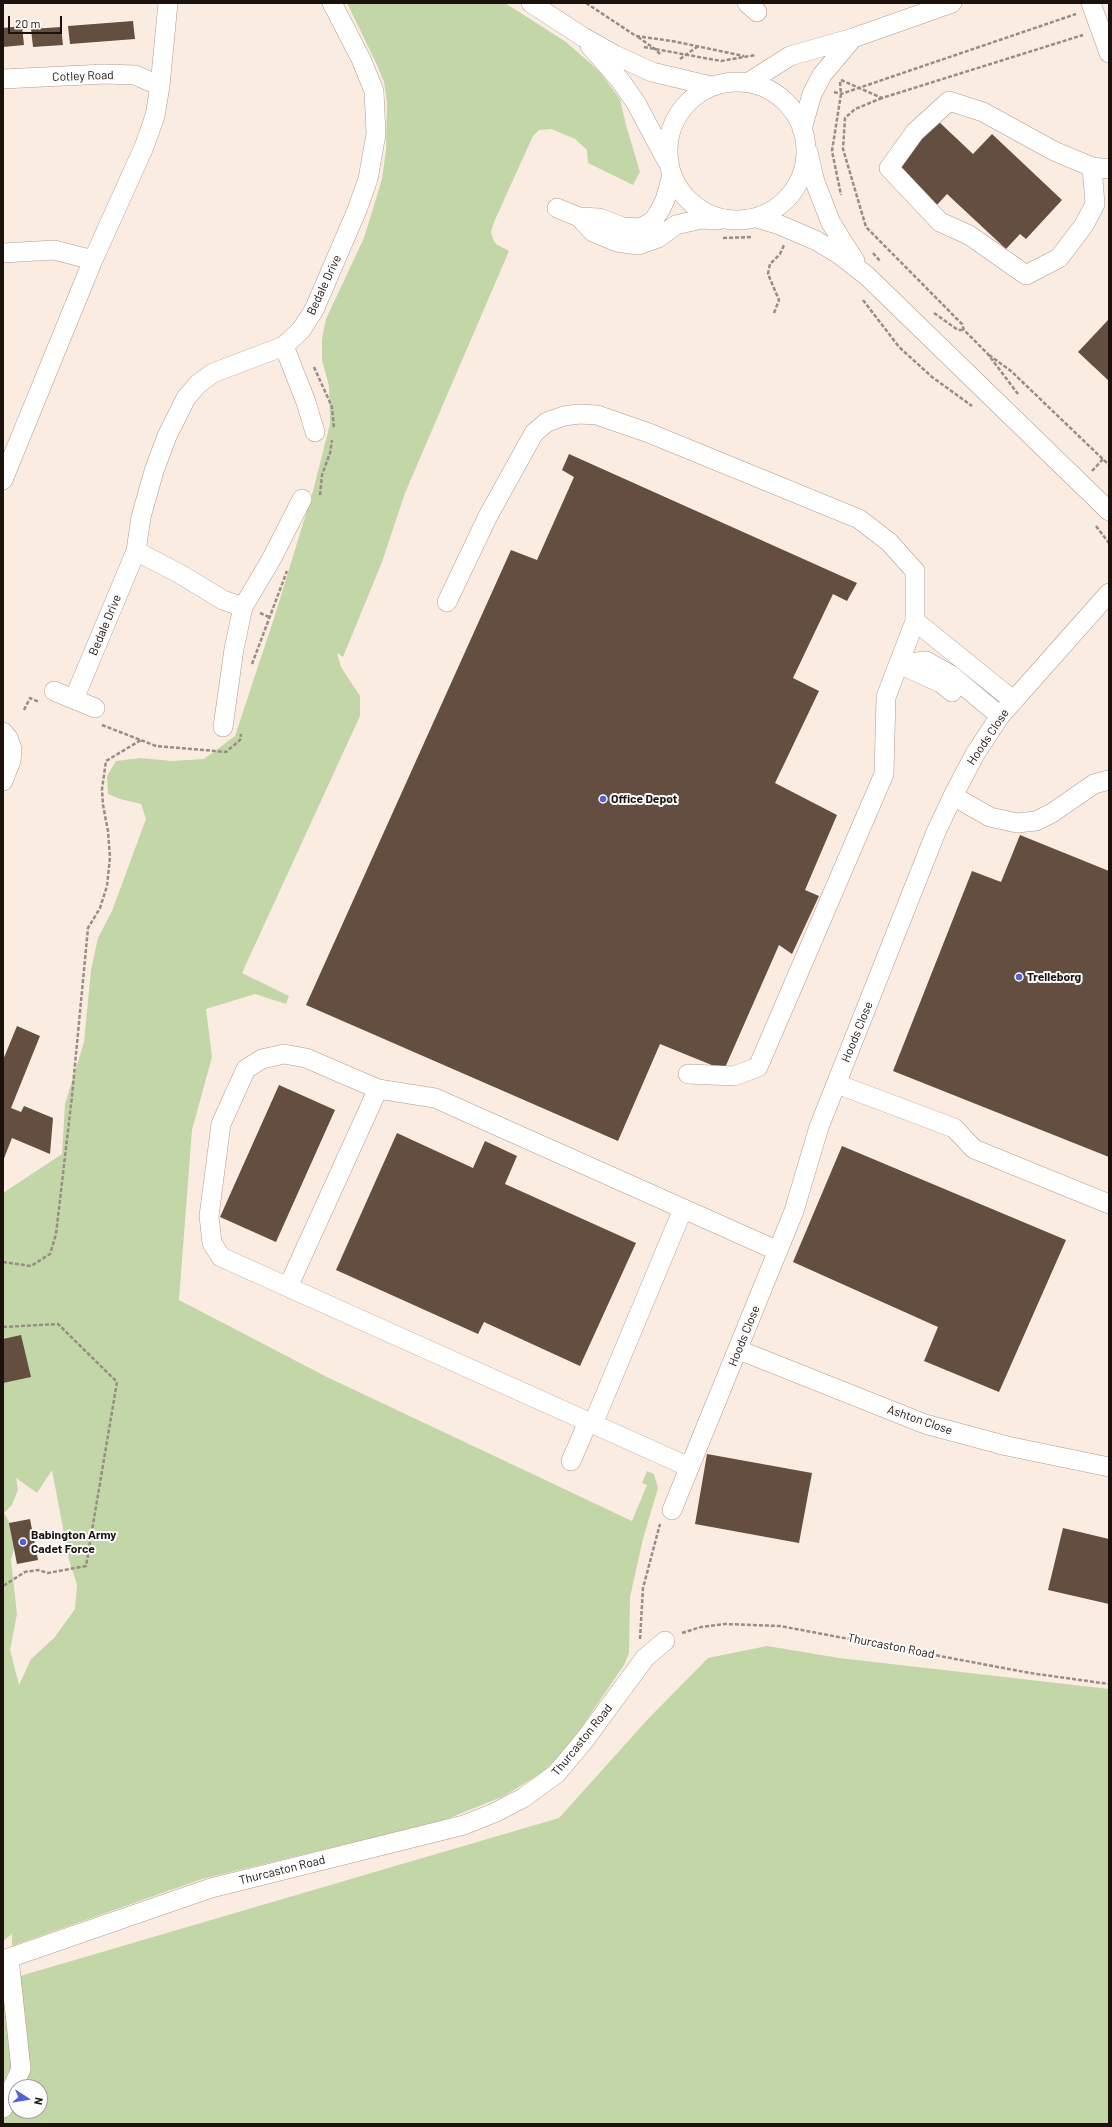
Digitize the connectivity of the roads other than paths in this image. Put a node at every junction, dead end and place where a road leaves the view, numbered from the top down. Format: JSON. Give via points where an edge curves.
{"nodes":[{"id":1,"x":168,"y":3,"type":"edge"},
{"id":2,"x":332,"y":3,"type":"edge"},
{"id":3,"x":531,"y":3,"type":"edge"},
{"id":4,"x":952,"y":3,"type":"edge"},
{"id":5,"x":1092,"y":6,"type":"edge"},
{"id":6,"x":583,"y":37,"type":"junction"},
{"id":7,"x":853,"y":38,"type":"junction"},
{"id":8,"x":1109,"y":53,"type":"edge"},
{"id":9,"x":3,"y":79,"type":"edge"},
{"id":10,"x":749,"y":82,"type":"junction"},
{"id":11,"x":160,"y":86,"type":"junction"},
{"id":12,"x":710,"y":86,"type":"junction"},
{"id":13,"x":804,"y":135,"type":"junction"},
{"id":14,"x":1101,"y":168,"type":"edge"},
{"id":15,"x":670,"y":170,"type":"junction"},
{"id":16,"x":558,"y":208,"type":"dead end"},
{"id":17,"x":579,"y":217,"type":"junction"},
{"id":18,"x":756,"y":218,"type":"junction"},
{"id":19,"x":732,"y":220,"type":"junction"},
{"id":20,"x":3,"y":253,"type":"edge"},
{"id":21,"x":93,"y":260,"type":"junction"},
{"id":22,"x":867,"y":276,"type":"junction"},
{"id":23,"x":284,"y":346,"type":"junction"},
{"id":24,"x":315,"y":432,"type":"dead end"},
{"id":25,"x":10,"y":442,"type":"edge"},
{"id":26,"x":3,"y":480,"type":"edge"},
{"id":27,"x":302,"y":499,"type":"dead end"},
{"id":28,"x":1109,"y":511,"type":"edge"},
{"id":29,"x":136,"y":551,"type":"junction"},
{"id":30,"x":1109,"y":593,"type":"edge"},
{"id":31,"x":447,"y":602,"type":"dead end"},
{"id":32,"x":242,"y":607,"type":"junction"},
{"id":33,"x":915,"y":621,"type":"junction"},
{"id":34,"x":898,"y":664,"type":"junction"},
{"id":35,"x":54,"y":691,"type":"dead end"},
{"id":36,"x":74,"y":699,"type":"junction"},
{"id":37,"x":1014,"y":701,"type":"junction"},
{"id":38,"x":95,"y":708,"type":"dead end"},
{"id":39,"x":997,"y":721,"type":"junction"},
{"id":40,"x":223,"y":727,"type":"dead end"},
{"id":41,"x":3,"y":732,"type":"edge"},
{"id":42,"x":1109,"y":780,"type":"edge"},
{"id":43,"x":3,"y":781,"type":"edge"},
{"id":44,"x":953,"y":796,"type":"junction"},
{"id":45,"x":688,"y":1074,"type":"dead end"},
{"id":46,"x":837,"y":1084,"type":"junction"},
{"id":47,"x":378,"y":1089,"type":"junction"},
{"id":48,"x":1109,"y":1204,"type":"edge"},
{"id":49,"x":683,"y":1209,"type":"junction"},
{"id":50,"x":778,"y":1251,"type":"junction"},
{"id":51,"x":288,"y":1287,"type":"junction"},
{"id":52,"x":738,"y":1350,"type":"junction"},
{"id":53,"x":590,"y":1423,"type":"junction"},
{"id":54,"x":571,"y":1461,"type":"dead end"},
{"id":55,"x":689,"y":1467,"type":"junction"},
{"id":56,"x":1109,"y":1467,"type":"edge"},
{"id":57,"x":672,"y":1510,"type":"road end"},
{"id":58,"x":665,"y":1641,"type":"road end"},
{"id":59,"x":6,"y":1960,"type":"edge"},
{"id":60,"x":3,"y":2108,"type":"edge"}],
"edges":[{"from":1,"to":11,"type":"street"},
{"from":2,"to":23,"type":"street","name":"Bedale Drive","via":[[361,59],[374,91],[376,134],[368,179],[358,210],[330,275],[314,310],[301,330]]},
{"from":3,"to":6,"type":"street"},
{"from":4,"to":7,"type":"street"},
{"from":5,"to":8,"type":"street"},
{"from":6,"to":12,"type":"street","via":[[652,72]]},
{"from":6,"to":15,"type":"street","via":[[636,103]]},
{"from":7,"to":10,"type":"street","via":[[790,56]]},
{"from":7,"to":13,"type":"street","via":[[822,75],[812,94]]},
{"from":9,"to":11,"type":"street","name":"Cotley Road","via":[[135,75]]},
{"from":10,"to":12,"type":"street"},
{"from":10,"to":13,"type":"street","via":[[767,88],[782,98],[794,112]]},
{"from":11,"to":21,"type":"street","via":[[155,116],[144,147]]},
{"from":12,"to":15,"type":"street","via":[[690,99],[676,118],[668,141]]},
{"from":13,"to":18,"type":"street","via":[[805,161],[796,186],[789,197],[774,209]]},
{"from":13,"to":22,"type":"street","via":[[815,182],[831,223],[848,253]]},
{"from":14,"to":14,"type":"street","via":[[1094,204],[1084,226],[1059,258],[1026,275],[969,235],[940,222],[889,168],[915,132],[949,101],[983,112],[1054,151]]},
{"from":15,"to":17,"type":"street","via":[[660,210],[652,221],[640,228],[623,227],[599,218]]},
{"from":15,"to":19,"type":"street","via":[[681,192],[695,206],[713,216]]},
{"from":16,"to":17,"type":"street"},
{"from":17,"to":19,"type":"street","via":[[593,232],[617,242],[638,245],[658,238],[676,225],[701,219]]},
{"from":18,"to":19,"type":"street"},
{"from":18,"to":22,"type":"street","via":[[811,238],[840,255]]},
{"from":20,"to":21,"type":"street","via":[[54,250]]},
{"from":21,"to":25,"type":"street"},
{"from":22,"to":28,"type":"street"},
{"from":23,"to":24,"type":"street"},
{"from":23,"to":29,"type":"street","name":"Bedale Drive","via":[[213,374],[198,384],[186,398],[154,470],[141,517]]},
{"from":25,"to":26,"type":"street"},
{"from":27,"to":32,"type":"street","via":[[272,558]]},
{"from":29,"to":32,"type":"street","via":[[223,600]]},
{"from":29,"to":36,"type":"street","name":"Bedale Drive"},
{"from":30,"to":37,"type":"street","name":"Hoods Close"},
{"from":31,"to":33,"type":"street","via":[[488,516],[534,433],[547,422],[579,414],[597,415],[649,433],[860,519],[889,542],[915,571]]},
{"from":32,"to":40,"type":"street"},
{"from":33,"to":34,"type":"street"},
{"from":33,"to":37,"type":"street"},
{"from":34,"to":39,"type":"street","via":[[941,684]]},
{"from":34,"to":45,"type":"street","via":[[886,697],[884,774],[758,1067],[734,1076]]},
{"from":35,"to":36,"type":"street"},
{"from":36,"to":38,"type":"street"},
{"from":37,"to":39,"type":"street","name":"Hoods Close"},
{"from":39,"to":44,"type":"street","name":"Hoods Close","via":[[975,754]]},
{"from":41,"to":43,"type":"street","via":[[12,749],[11,761]]},
{"from":42,"to":44,"type":"street","via":[[1094,784],[1036,821],[1017,823],[990,817]]},
{"from":44,"to":46,"type":"street","name":"Hoods Close","via":[[936,832]]},
{"from":46,"to":48,"type":"street","via":[[954,1128],[974,1149]]},
{"from":46,"to":50,"type":"street","name":"Hoods Close","via":[[819,1127],[794,1211]]},
{"from":47,"to":49,"type":"street","via":[[436,1098]]},
{"from":47,"to":51,"type":"street"},
{"from":47,"to":51,"type":"street","via":[[306,1058],[284,1054],[262,1059],[246,1069],[242,1076],[221,1124],[209,1216],[212,1244],[221,1257]]},
{"from":49,"to":50,"type":"street"},
{"from":49,"to":53,"type":"street"},
{"from":50,"to":52,"type":"street","name":"Hoods Close"},
{"from":51,"to":53,"type":"street"},
{"from":52,"to":55,"type":"street","name":"Hoods Close"},
{"from":52,"to":56,"type":"street","name":"Ashton Close","via":[[925,1424],[1007,1446]]},
{"from":53,"to":54,"type":"street"},
{"from":53,"to":55,"type":"street"},
{"from":55,"to":57,"type":"street","name":"Hoods Close"},
{"from":58,"to":59,"type":"street","name":"Thurcaston Road","via":[[645,1658],[556,1774],[522,1798],[494,1813],[464,1825],[211,1888]]},
{"from":59,"to":60,"type":"street","via":[[21,2069]]}]}
